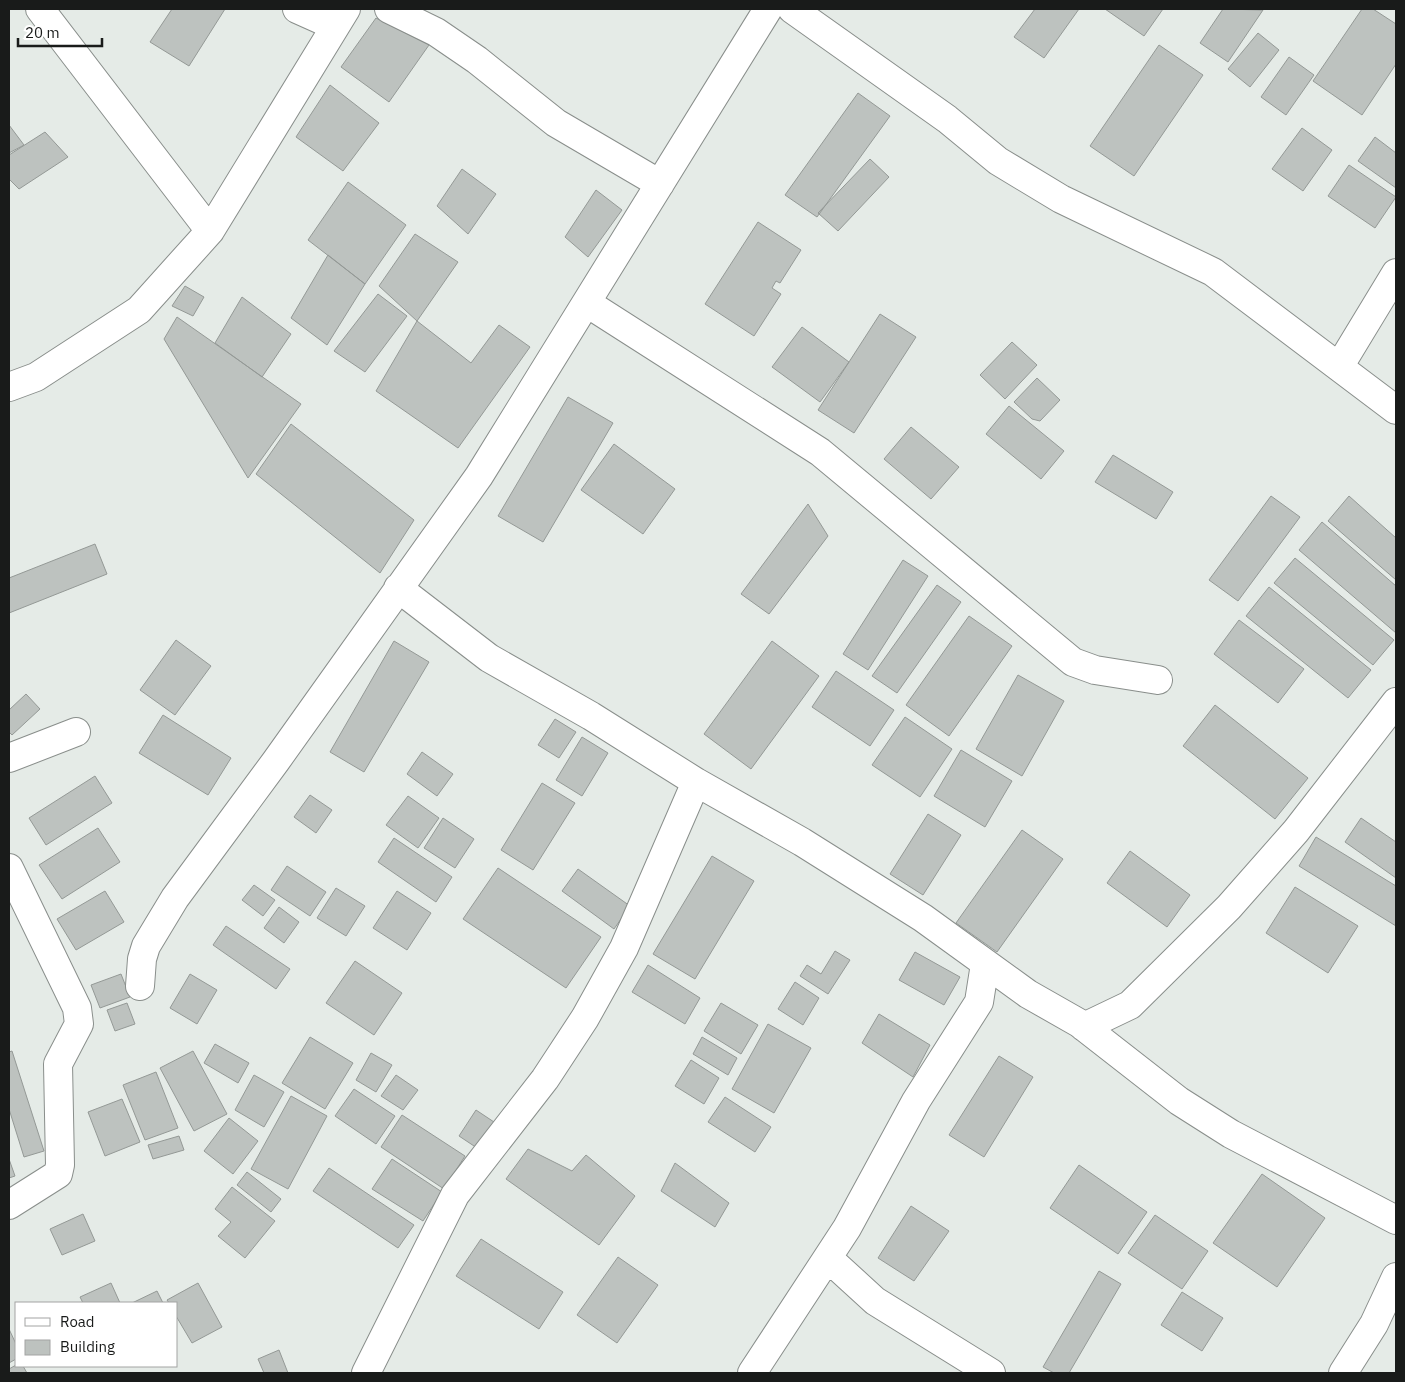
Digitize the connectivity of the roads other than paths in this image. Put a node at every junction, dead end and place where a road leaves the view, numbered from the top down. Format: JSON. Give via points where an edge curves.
{"nodes":[{"id":1,"x":40,"y":9,"type":"edge"},
{"id":2,"x":296,"y":9,"type":"edge"},
{"id":3,"x":389,"y":9,"type":"edge"},
{"id":4,"x":768,"y":9,"type":"edge"},
{"id":5,"x":792,"y":9,"type":"edge"},
{"id":6,"x":341,"y":18,"type":"edge"},
{"id":7,"x":660,"y":184,"type":"junction"},
{"id":8,"x":210,"y":231,"type":"junction"},
{"id":9,"x":1396,"y":273,"type":"edge"},
{"id":10,"x":587,"y":303,"type":"junction"},
{"id":11,"x":1339,"y":367,"type":"junction"},
{"id":12,"x":9,"y":387,"type":"edge"},
{"id":13,"x":1396,"y":410,"type":"edge"},
{"id":14,"x":398,"y":588,"type":"junction"},
{"id":15,"x":1158,"y":680,"type":"dead end"},
{"id":16,"x":1396,"y":702,"type":"edge"},
{"id":17,"x":76,"y":732,"type":"dead end"},
{"id":18,"x":9,"y":758,"type":"edge"},
{"id":19,"x":696,"y":782,"type":"junction"},
{"id":20,"x":9,"y":868,"type":"edge"},
{"id":21,"x":985,"y":964,"type":"junction"},
{"id":22,"x":140,"y":986,"type":"dead end"},
{"id":23,"x":1020,"y":989,"type":"junction"},
{"id":24,"x":979,"y":1002,"type":"junction"},
{"id":25,"x":1084,"y":1027,"type":"junction"},
{"id":26,"x":9,"y":1205,"type":"edge"},
{"id":27,"x":1396,"y":1220,"type":"edge"},
{"id":28,"x":828,"y":1258,"type":"junction"},
{"id":29,"x":1396,"y":1277,"type":"edge"},
{"id":30,"x":366,"y":1373,"type":"edge"},
{"id":31,"x":752,"y":1373,"type":"edge"},
{"id":32,"x":991,"y":1373,"type":"edge"},
{"id":33,"x":1343,"y":1373,"type":"edge"}],
"edges":[{"from":1,"to":8,"type":"street"},
{"from":2,"to":6,"type":"street"},
{"from":3,"to":7,"type":"street","via":[[436,32],[556,123]]},
{"from":4,"to":7,"type":"street"},
{"from":5,"to":11,"type":"street","via":[[947,119],[998,161],[1061,199],[1213,272]]},
{"from":6,"to":8,"type":"street"},
{"from":7,"to":10,"type":"street"},
{"from":8,"to":12,"type":"street","via":[[139,310],[36,377]]},
{"from":9,"to":11,"type":"street"},
{"from":10,"to":14,"type":"street","via":[[479,476]]},
{"from":10,"to":15,"type":"street","via":[[820,452],[1073,662],[1095,670]]},
{"from":11,"to":13,"type":"street"},
{"from":14,"to":19,"type":"street","via":[[489,658],[591,716]]},
{"from":14,"to":22,"type":"street","via":[[175,898],[146,946]]},
{"from":16,"to":25,"type":"street","via":[[1296,831],[1229,907],[1130,1005]]},
{"from":17,"to":18,"type":"street"},
{"from":19,"to":21,"type":"street","via":[[802,842],[923,918]]},
{"from":19,"to":30,"type":"street","via":[[624,948],[585,1018],[545,1079],[455,1195]]},
{"from":20,"to":26,"type":"street","via":[[77,1008],[79,1024],[58,1064],[58,1174]]},
{"from":21,"to":23,"type":"street"},
{"from":21,"to":24,"type":"street"},
{"from":23,"to":24,"type":"street"},
{"from":23,"to":25,"type":"street"},
{"from":24,"to":28,"type":"street","via":[[916,1101]]},
{"from":25,"to":27,"type":"street","via":[[1179,1101],[1231,1134]]},
{"from":28,"to":31,"type":"street"},
{"from":28,"to":32,"type":"street","via":[[875,1301]]},
{"from":29,"to":33,"type":"street","via":[[1374,1324]]}]}
